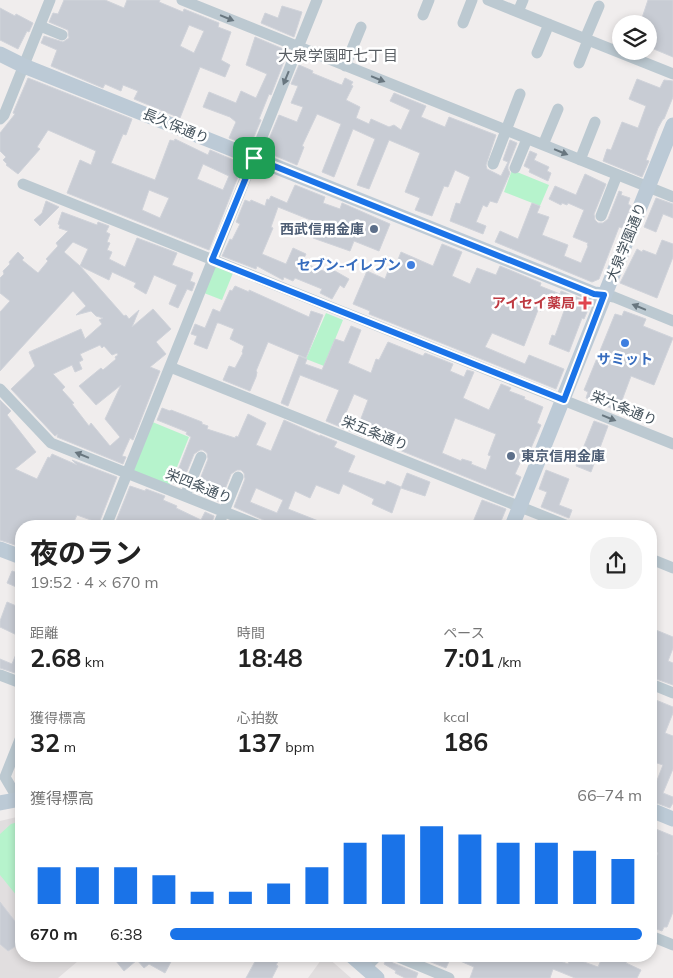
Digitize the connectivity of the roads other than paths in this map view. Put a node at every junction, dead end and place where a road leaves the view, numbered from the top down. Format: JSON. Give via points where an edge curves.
{"nodes":[{"id":1,"x":50,"y":0,"type":"edge"},
{"id":2,"x":182,"y":0,"type":"edge"},
{"id":3,"x":317,"y":0,"type":"edge"},
{"id":4,"x":429,"y":0,"type":"edge"},
{"id":5,"x":472,"y":0,"type":"edge"},
{"id":6,"x":488,"y":0,"type":"edge"},
{"id":7,"x":523,"y":0,"type":"edge"},
{"id":8,"x":599,"y":6,"type":"dead end"},
{"id":9,"x":518,"y":12,"type":"junction"},
{"id":10,"x":423,"y":15,"type":"dead end"},
{"id":11,"x":463,"y":23,"type":"dead end"},
{"id":12,"x":549,"y":24,"type":"junction"},
{"id":13,"x":40,"y":26,"type":"junction"},
{"id":14,"x":361,"y":27,"type":"dead end"},
{"id":15,"x":62,"y":35,"type":"dead end"},
{"id":16,"x":587,"y":40,"type":"junction"},
{"id":17,"x":298,"y":47,"type":"junction"},
{"id":18,"x":537,"y":53,"type":"dead end"},
{"id":19,"x":0,"y":54,"type":"edge"},
{"id":20,"x":579,"y":63,"type":"dead end"},
{"id":21,"x":24,"y":66,"type":"junction"},
{"id":22,"x":345,"y":66,"type":"junction"},
{"id":23,"x":673,"y":74,"type":"edge"},
{"id":24,"x":520,"y":94,"type":"dead end"},
{"id":25,"x":558,"y":108,"type":"dead end"},
{"id":26,"x":0,"y":119,"type":"edge"},
{"id":27,"x":595,"y":122,"type":"dead end"},
{"id":28,"x":673,"y":125,"type":"edge"},
{"id":29,"x":506,"y":130,"type":"junction"},
{"id":30,"x":527,"y":139,"type":"junction"},
{"id":31,"x":543,"y":145,"type":"junction"},
{"id":32,"x":254,"y":158,"type":"junction"},
{"id":33,"x":580,"y":160,"type":"junction"},
{"id":34,"x":493,"y":164,"type":"dead end"},
{"id":35,"x":515,"y":168,"type":"dead end"},
{"id":36,"x":617,"y":175,"type":"junction"},
{"id":37,"x":23,"y":184,"type":"dead end"},
{"id":38,"x":648,"y":187,"type":"junction"},
{"id":39,"x":673,"y":197,"type":"edge"},
{"id":40,"x":601,"y":216,"type":"dead end"},
{"id":41,"x":212,"y":260,"type":"junction"},
{"id":42,"x":604,"y":295,"type":"junction"},
{"id":43,"x":673,"y":321,"type":"edge"},
{"id":44,"x":170,"y":367,"type":"junction"},
{"id":45,"x":0,"y":388,"type":"edge"},
{"id":46,"x":564,"y":400,"type":"junction"},
{"id":47,"x":673,"y":444,"type":"edge"},
{"id":48,"x":201,"y":457,"type":"dead end"},
{"id":49,"x":128,"y":473,"type":"junction"},
{"id":50,"x":238,"y":477,"type":"dead end"},
{"id":51,"x":185,"y":496,"type":"junction"},
{"id":52,"x":520,"y":507,"type":"junction"},
{"id":53,"x":224,"y":512,"type":"junction"},
{"id":54,"x":108,"y":520,"type":"edge"},
{"id":55,"x":221,"y":520,"type":"edge"},
{"id":56,"x":245,"y":520,"type":"edge"},
{"id":57,"x":515,"y":520,"type":"edge"},
{"id":58,"x":553,"y":520,"type":"edge"},
{"id":59,"x":0,"y":549,"type":"edge"},
{"id":60,"x":15,"y":555,"type":"edge"},
{"id":61,"x":657,"y":561,"type":"edge"},
{"id":62,"x":673,"y":568,"type":"edge"},
{"id":63,"x":0,"y":675,"type":"edge"},
{"id":64,"x":15,"y":681,"type":"edge"},
{"id":65,"x":657,"y":686,"type":"edge"},
{"id":66,"x":673,"y":693,"type":"edge"},
{"id":67,"x":15,"y":751,"type":"edge"},
{"id":68,"x":15,"y":792,"type":"edge"},
{"id":69,"x":15,"y":800,"type":"edge"},
{"id":70,"x":0,"y":803,"type":"edge"},
{"id":71,"x":657,"y":812,"type":"edge"},
{"id":72,"x":673,"y":819,"type":"edge"},
{"id":73,"x":657,"y":938,"type":"edge"},
{"id":74,"x":673,"y":945,"type":"edge"},
{"id":75,"x":358,"y":962,"type":"edge"},
{"id":76,"x":371,"y":962,"type":"edge"},
{"id":77,"x":410,"y":962,"type":"edge"},
{"id":78,"x":365,"y":968,"type":"junction"},
{"id":79,"x":377,"y":978,"type":"edge"},
{"id":80,"x":449,"y":978,"type":"edge"}],
"edges":[{"from":1,"to":13,"type":"street"},
{"from":2,"to":17,"type":"street","one_way":true},
{"from":3,"to":17,"type":"street"},
{"from":4,"to":10,"type":"street"},
{"from":5,"to":11,"type":"street"},
{"from":6,"to":9,"type":"street"},
{"from":7,"to":9,"type":"street"},
{"from":8,"to":16,"type":"street"},
{"from":9,"to":12,"type":"street"},
{"from":12,"to":16,"type":"street"},
{"from":12,"to":18,"type":"street"},
{"from":13,"to":15,"type":"street"},
{"from":13,"to":21,"type":"street"},
{"from":14,"to":22,"type":"street"},
{"from":16,"to":20,"type":"street"},
{"from":16,"to":23,"type":"street"},
{"from":17,"to":22,"type":"street"},
{"from":17,"to":32,"type":"street","one_way":true},
{"from":19,"to":21,"type":"street","name":"長久保通り"},
{"from":21,"to":26,"type":"street"},
{"from":21,"to":32,"type":"street","name":"長久保通り"},
{"from":22,"to":29,"type":"street","one_way":true},
{"from":24,"to":29,"type":"street"},
{"from":25,"to":31,"type":"street"},
{"from":27,"to":33,"type":"street"},
{"from":28,"to":38,"type":"street","name":"大泉学園通り"},
{"from":29,"to":30,"type":"street"},
{"from":29,"to":34,"type":"street"},
{"from":30,"to":31,"type":"street"},
{"from":30,"to":35,"type":"street"},
{"from":31,"to":33,"type":"street","one_way":true},
{"from":32,"to":41,"type":"street"},
{"from":32,"to":42,"type":"street","name":"長久保通り"},
{"from":33,"to":36,"type":"street"},
{"from":36,"to":38,"type":"street"},
{"from":36,"to":40,"type":"street"},
{"from":37,"to":41,"type":"street","name":"栄六条通り"},
{"from":38,"to":39,"type":"street"},
{"from":38,"to":42,"type":"street","name":"大泉学園通り"},
{"from":41,"to":44,"type":"street"},
{"from":41,"to":46,"type":"street","name":"栄六条通り"},
{"from":43,"to":42,"type":"street","one_way":true},
{"from":42,"to":46,"type":"street","name":"大泉学園通り"},
{"from":44,"to":49,"type":"street"},
{"from":44,"to":52,"type":"street","name":"栄五条通り"},
{"from":49,"to":45,"type":"street","name":"栄四条通り","one_way":true,"via":[[51,443]]},
{"from":46,"to":47,"type":"street","name":"栄六条通り","one_way":true},
{"from":46,"to":52,"type":"street","name":"大泉学園通り"},
{"from":48,"to":51,"type":"street"},
{"from":49,"to":51,"type":"street","name":"栄四条通り"},
{"from":49,"to":54,"type":"street"},
{"from":50,"to":53,"type":"street"},
{"from":51,"to":53,"type":"street","name":"栄四条通り"},
{"from":52,"to":57,"type":"street","name":"大泉学園通り"},
{"from":52,"to":58,"type":"street","name":"栄五条通り"},
{"from":53,"to":55,"type":"street"},
{"from":53,"to":56,"type":"street","name":"栄四条通り"},
{"from":59,"to":60,"type":"street"},
{"from":61,"to":62,"type":"street"},
{"from":63,"to":64,"type":"street"},
{"from":65,"to":66,"type":"street"},
{"from":67,"to":68,"type":"street","via":[[5,777]]},
{"from":69,"to":70,"type":"street"},
{"from":71,"to":72,"type":"street"},
{"from":73,"to":74,"type":"street"},
{"from":75,"to":78,"type":"street"},
{"from":76,"to":78,"type":"street"},
{"from":77,"to":80,"type":"street"},
{"from":78,"to":79,"type":"street"}]}
